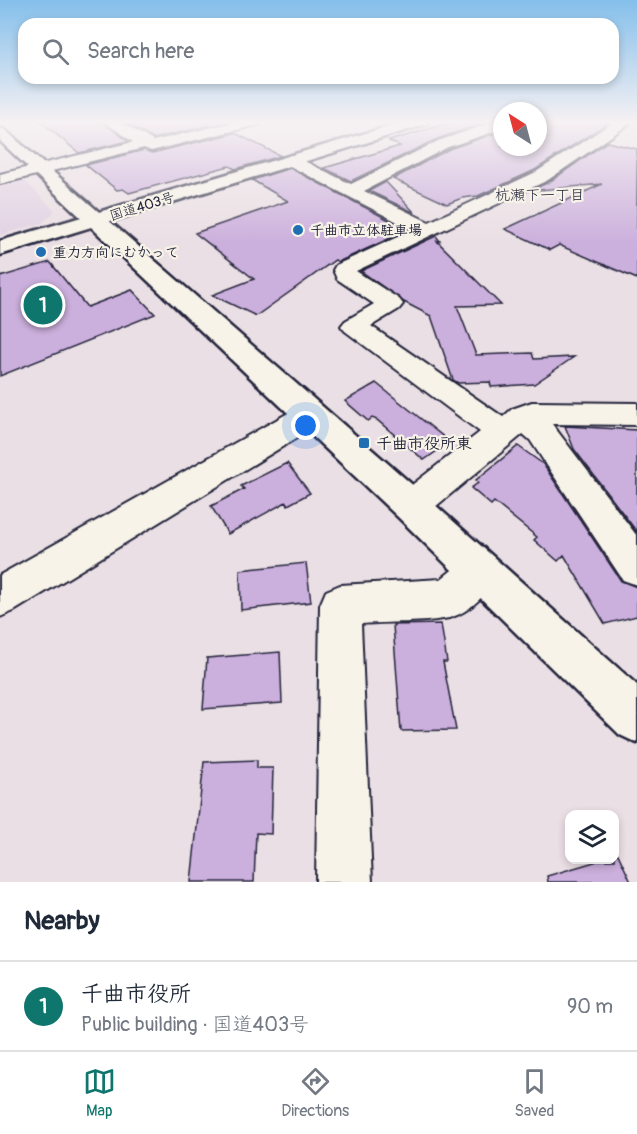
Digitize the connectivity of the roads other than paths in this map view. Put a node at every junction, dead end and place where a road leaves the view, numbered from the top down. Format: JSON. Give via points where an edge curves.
{"nodes":[{"id":1,"x":33,"y":162,"type":"edge"},
{"id":2,"x":68,"y":162,"type":"edge"},
{"id":3,"x":283,"y":162,"type":"edge"},
{"id":4,"x":294,"y":162,"type":"edge"},
{"id":5,"x":407,"y":162,"type":"edge"},
{"id":6,"x":563,"y":162,"type":"edge"},
{"id":7,"x":40,"y":169,"type":"junction"},
{"id":8,"x":0,"y":179,"type":"edge"},
{"id":9,"x":350,"y":191,"type":"junction"},
{"id":10,"x":96,"y":220,"type":"junction"},
{"id":11,"x":429,"y":230,"type":"junction"},
{"id":12,"x":0,"y":248,"type":"edge"},
{"id":13,"x":637,"y":414,"type":"edge"},
{"id":14,"x":310,"y":415,"type":"junction"},
{"id":15,"x":513,"y":424,"type":"junction"},
{"id":16,"x":411,"y":506,"type":"junction"},
{"id":17,"x":637,"y":567,"type":"edge"},
{"id":18,"x":480,"y":572,"type":"junction"},
{"id":19,"x":0,"y":597,"type":"edge"},
{"id":20,"x":633,"y":704,"type":"edge"},
{"id":21,"x":344,"y":882,"type":"edge"}],
"edges":[{"from":1,"to":7,"type":"main road"},
{"from":2,"to":7,"type":"street"},
{"from":3,"to":10,"type":"main road","name":"国道403号"},
{"from":4,"to":9,"type":"street"},
{"from":5,"to":9,"type":"street"},
{"from":6,"to":11,"type":"street"},
{"from":7,"to":8,"type":"street"},
{"from":7,"to":10,"type":"main road"},
{"from":9,"to":11,"type":"street"},
{"from":10,"to":12,"type":"main road","name":"国道403号"},
{"from":10,"to":14,"type":"main road"},
{"from":11,"to":15,"type":"street","via":[[347,267],[345,274],[391,304],[354,326]]},
{"from":13,"to":15,"type":"street","via":[[532,413]]},
{"from":14,"to":16,"type":"main road"},
{"from":14,"to":19,"type":"street"},
{"from":15,"to":16,"type":"street"},
{"from":15,"to":17,"type":"street","via":[[541,432]]},
{"from":16,"to":18,"type":"main road"},
{"from":18,"to":20,"type":"main road"},
{"from":18,"to":21,"type":"street","via":[[449,598],[340,605]]}]}
